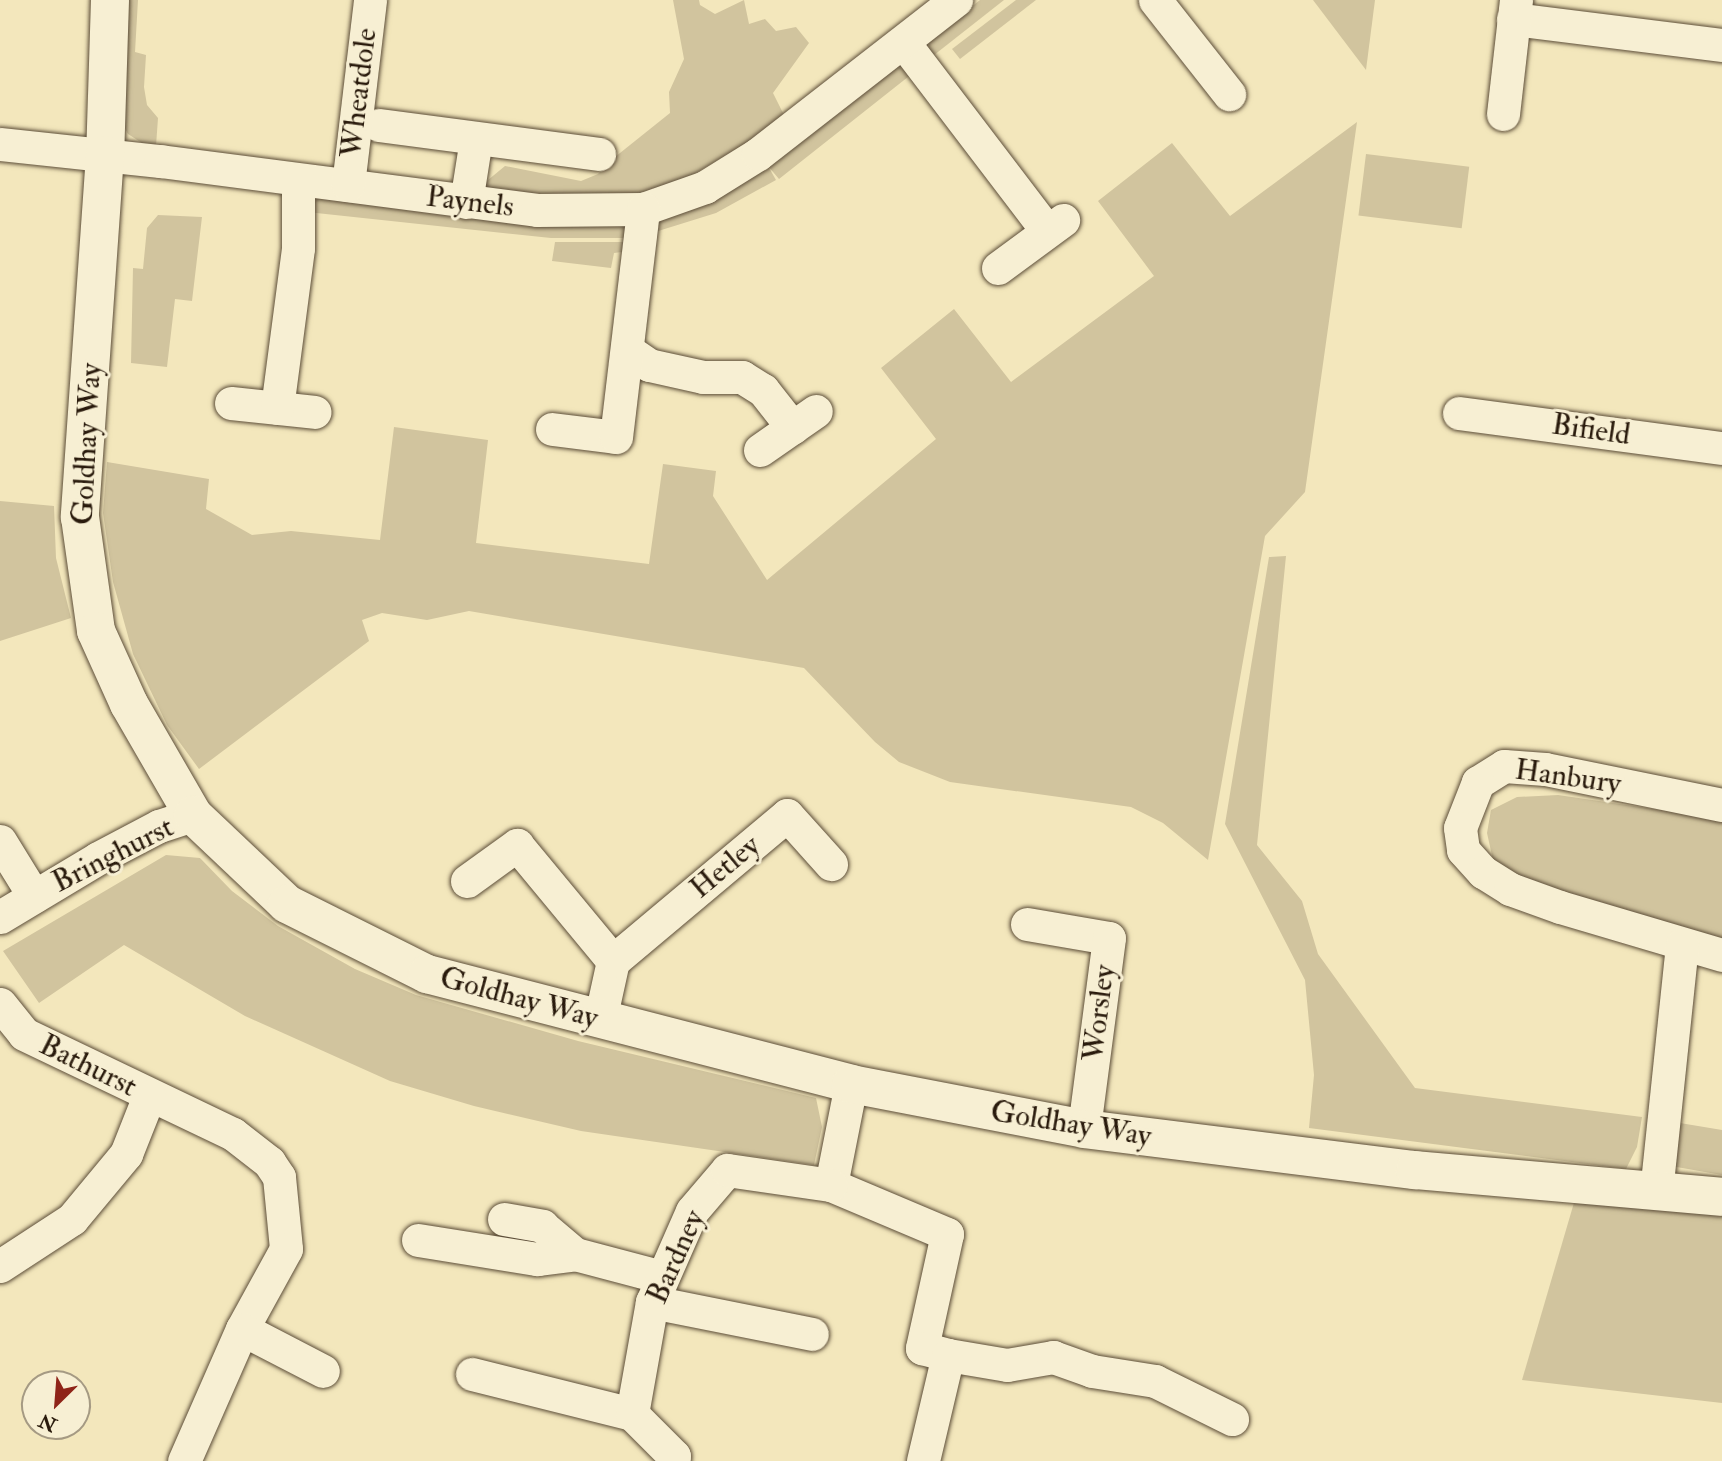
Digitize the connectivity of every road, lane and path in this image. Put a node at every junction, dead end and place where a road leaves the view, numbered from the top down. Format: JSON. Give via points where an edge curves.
{"nodes":[{"id":1,"x":110,"y":0,"type":"edge"},
{"id":2,"x":370,"y":0,"type":"edge"},
{"id":3,"x":956,"y":0,"type":"edge"},
{"id":4,"x":1155,"y":0,"type":"edge"},
{"id":5,"x":1515,"y":9,"type":"edge"},
{"id":6,"x":904,"y":43,"type":"junction"},
{"id":7,"x":1722,"y":45,"type":"edge"},
{"id":8,"x":1228,"y":95,"type":"dead end"},
{"id":9,"x":1503,"y":114,"type":"dead end"},
{"id":10,"x":379,"y":125,"type":"dead end"},
{"id":11,"x":476,"y":139,"type":"junction"},
{"id":12,"x":0,"y":144,"type":"edge"},
{"id":13,"x":599,"y":154,"type":"dead end"},
{"id":14,"x":105,"y":155,"type":"junction"},
{"id":15,"x":298,"y":180,"type":"junction"},
{"id":16,"x":348,"y":185,"type":"junction"},
{"id":17,"x":466,"y":202,"type":"junction"},
{"id":18,"x":643,"y":209,"type":"junction"},
{"id":19,"x":998,"y":268,"type":"dead end"},
{"id":20,"x":627,"y":350,"type":"junction"},
{"id":21,"x":231,"y":403,"type":"dead end"},
{"id":22,"x":277,"y":408,"type":"junction"},
{"id":23,"x":315,"y":412,"type":"dead end"},
{"id":24,"x":1460,"y":413,"type":"dead end"},
{"id":25,"x":552,"y":429,"type":"dead end"},
{"id":26,"x":1722,"y":448,"type":"edge"},
{"id":27,"x":760,"y":450,"type":"dead end"},
{"id":28,"x":1722,"y":805,"type":"edge"},
{"id":29,"x":193,"y":815,"type":"junction"},
{"id":30,"x":0,"y":841,"type":"edge"},
{"id":31,"x":831,"y":864,"type":"dead end"},
{"id":32,"x":467,"y":881,"type":"dead end"},
{"id":33,"x":34,"y":896,"type":"junction"},
{"id":34,"x":0,"y":917,"type":"edge"},
{"id":35,"x":1027,"y":924,"type":"dead end"},
{"id":36,"x":1682,"y":944,"type":"junction"},
{"id":37,"x":1722,"y":955,"type":"edge"},
{"id":38,"x":613,"y":961,"type":"junction"},
{"id":39,"x":0,"y":1004,"type":"edge"},
{"id":40,"x":600,"y":1020,"type":"junction"},
{"id":41,"x":851,"y":1084,"type":"junction"},
{"id":42,"x":149,"y":1096,"type":"junction"},
{"id":43,"x":1084,"y":1129,"type":"junction"},
{"id":44,"x":831,"y":1185,"type":"junction"},
{"id":45,"x":1656,"y":1192,"type":"junction"},
{"id":46,"x":1722,"y":1197,"type":"edge"},
{"id":47,"x":504,"y":1219,"type":"dead end"},
{"id":48,"x":418,"y":1240,"type":"dead end"},
{"id":49,"x":575,"y":1254,"type":"junction"},
{"id":50,"x":0,"y":1266,"type":"edge"},
{"id":51,"x":657,"y":1289,"type":"junction"},
{"id":52,"x":243,"y":1329,"type":"junction"},
{"id":53,"x":812,"y":1334,"type":"dead end"},
{"id":54,"x":948,"y":1355,"type":"junction"},
{"id":55,"x":323,"y":1371,"type":"dead end"},
{"id":56,"x":472,"y":1374,"type":"dead end"},
{"id":57,"x":632,"y":1414,"type":"junction"},
{"id":58,"x":1231,"y":1419,"type":"dead end"},
{"id":59,"x":184,"y":1461,"type":"edge"},
{"id":60,"x":673,"y":1461,"type":"edge"},
{"id":61,"x":923,"y":1461,"type":"edge"}],
"edges":[{"from":1,"to":14,"type":"street","name":"Goldhay Way"},
{"from":2,"to":16,"type":"street","name":"Wheatdole"},
{"from":3,"to":6,"type":"street","name":"Paynels"},
{"from":4,"to":8,"type":"street"},
{"from":5,"to":7,"type":"street"},
{"from":5,"to":9,"type":"street"},
{"from":6,"to":18,"type":"street","name":"Paynels","via":[[727,174],[705,187]]},
{"from":6,"to":19,"type":"street","via":[[1055,225]]},
{"from":10,"to":11,"type":"street","name":"Wheatdole"},
{"from":11,"to":13,"type":"street","name":"Wheatdole"},
{"from":11,"to":17,"type":"street"},
{"from":12,"to":14,"type":"street","name":"Paynels"},
{"from":14,"to":15,"type":"street","name":"Paynels"},
{"from":14,"to":29,"type":"street","name":"Goldhay Way","via":[[80,517],[96,631],[129,704]]},
{"from":15,"to":16,"type":"street","name":"Paynels"},
{"from":15,"to":22,"type":"street","via":[[298,248]]},
{"from":16,"to":17,"type":"street","name":"Paynels"},
{"from":17,"to":18,"type":"street","name":"Paynels","via":[[537,210]]},
{"from":18,"to":20,"type":"street"},
{"from":20,"to":25,"type":"street","via":[[616,436]]},
{"from":20,"to":27,"type":"street","via":[[649,365],[703,377],[742,377],[805,420]]},
{"from":21,"to":22,"type":"street"},
{"from":22,"to":23,"type":"street"},
{"from":24,"to":26,"type":"street","name":"Bifield"},
{"from":28,"to":36,"type":"street","name":"Hanbury","via":[[1545,769],[1504,766],[1478,782],[1460,828],[1463,850],[1483,872],[1510,888]]},
{"from":29,"to":33,"type":"street","name":"Bringhurst","via":[[159,826]]},
{"from":29,"to":40,"type":"street","name":"Goldhay Way","via":[[287,904],[427,974]]},
{"from":30,"to":33,"type":"street","name":"Bringhurst"},
{"from":31,"to":38,"type":"street","name":"Hetley","via":[[787,815]]},
{"from":32,"to":38,"type":"street","via":[[517,845]]},
{"from":33,"to":34,"type":"street","name":"Bringhurst"},
{"from":35,"to":43,"type":"street","name":"Worsley","via":[[1109,938]]},
{"from":36,"to":37,"type":"street","name":"Hanbury"},
{"from":36,"to":45,"type":"street"},
{"from":38,"to":40,"type":"street"},
{"from":39,"to":42,"type":"street","name":"Bathurst","via":[[24,1034]]},
{"from":40,"to":41,"type":"street","name":"Goldhay Way"},
{"from":41,"to":43,"type":"street","name":"Goldhay Way"},
{"from":41,"to":44,"type":"street"},
{"from":42,"to":50,"type":"street","name":"Bathurst","via":[[126,1154],[72,1219]]},
{"from":42,"to":52,"type":"street","name":"Bathurst","via":[[233,1134],[269,1162],[279,1177],[286,1249]]},
{"from":43,"to":45,"type":"street","name":"Goldhay Way"},
{"from":44,"to":51,"type":"street","name":"Bardney","via":[[727,1170],[692,1211]]},
{"from":44,"to":54,"type":"street","name":"Bardney","via":[[947,1234],[922,1348]]},
{"from":45,"to":46,"type":"street","name":"Goldhay Way"},
{"from":47,"to":49,"type":"street","via":[[542,1226]]},
{"from":48,"to":49,"type":"street","via":[[537,1259]]},
{"from":49,"to":51,"type":"street"},
{"from":51,"to":53,"type":"street"},
{"from":51,"to":57,"type":"street","name":"Bardney"},
{"from":52,"to":55,"type":"street"},
{"from":52,"to":59,"type":"street","name":"Bathurst"},
{"from":54,"to":58,"type":"street","name":"Bardney","via":[[1007,1366],[1053,1357],[1091,1371],[1155,1381]]},
{"from":54,"to":61,"type":"street"},
{"from":56,"to":57,"type":"street"},
{"from":57,"to":60,"type":"street"}]}
